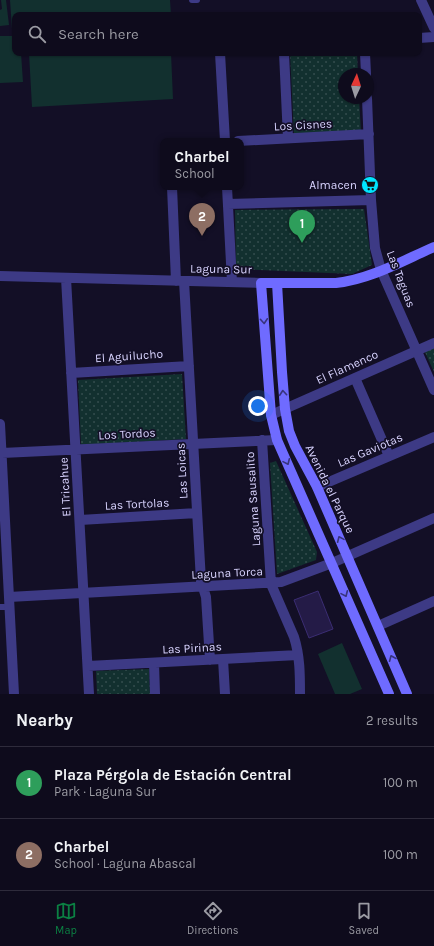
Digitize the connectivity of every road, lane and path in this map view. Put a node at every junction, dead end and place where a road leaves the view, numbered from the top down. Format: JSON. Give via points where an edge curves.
{"nodes":[{"id":1,"x":192,"y":0,"type":"edge"},
{"id":2,"x":197,"y":0,"type":"edge"},
{"id":3,"x":421,"y":0,"type":"edge"},
{"id":4,"x":434,"y":28,"type":"edge"},
{"id":5,"x":434,"y":37,"type":"edge"},
{"id":6,"x":422,"y":38,"type":"edge"},
{"id":7,"x":220,"y":56,"type":"edge"},
{"id":8,"x":284,"y":56,"type":"edge"},
{"id":9,"x":365,"y":56,"type":"edge"},
{"id":10,"x":366,"y":68,"type":"edge"},
{"id":11,"x":367,"y":104,"type":"edge"},
{"id":12,"x":369,"y":134,"type":"junction"},
{"id":13,"x":225,"y":138,"type":"edge"},
{"id":14,"x":288,"y":138,"type":"junction"},
{"id":15,"x":244,"y":141,"type":"edge"},
{"id":16,"x":172,"y":190,"type":"edge"},
{"id":17,"x":227,"y":190,"type":"edge"},
{"id":18,"x":371,"y":200,"type":"junction"},
{"id":19,"x":228,"y":204,"type":"junction"},
{"id":20,"x":434,"y":247,"type":"edge"},
{"id":21,"x":381,"y":270,"type":"junction"},
{"id":22,"x":0,"y":276,"type":"edge"},
{"id":23,"x":66,"y":278,"type":"junction"},
{"id":24,"x":180,"y":281,"type":"junction"},
{"id":25,"x":232,"y":282,"type":"junction"},
{"id":26,"x":261,"y":283,"type":"junction"},
{"id":27,"x":277,"y":283,"type":"junction"},
{"id":28,"x":434,"y":343,"type":"edge"},
{"id":29,"x":416,"y":350,"type":"junction"},
{"id":30,"x":189,"y":366,"type":"junction"},
{"id":31,"x":72,"y":373,"type":"junction"},
{"id":32,"x":355,"y":378,"type":"junction"},
{"id":33,"x":434,"y":390,"type":"edge"},
{"id":34,"x":285,"y":409,"type":"junction"},
{"id":35,"x":271,"y":415,"type":"junction"},
{"id":36,"x":0,"y":424,"type":"edge"},
{"id":37,"x":434,"y":437,"type":"edge"},
{"id":38,"x":262,"y":440,"type":"junction"},
{"id":39,"x":278,"y":440,"type":"junction"},
{"id":40,"x":193,"y":444,"type":"junction"},
{"id":41,"x":76,"y":450,"type":"junction"},
{"id":42,"x":2,"y":453,"type":"junction"},
{"id":43,"x":389,"y":456,"type":"junction"},
{"id":44,"x":317,"y":487,"type":"junction"},
{"id":45,"x":197,"y":513,"type":"junction"},
{"id":46,"x":434,"y":518,"type":"edge"},
{"id":47,"x":80,"y":520,"type":"junction"},
{"id":48,"x":347,"y":556,"type":"junction"},
{"id":49,"x":332,"y":563,"type":"junction"},
{"id":50,"x":271,"y":584,"type":"junction"},
{"id":51,"x":203,"y":587,"type":"junction"},
{"id":52,"x":84,"y":593,"type":"junction"},
{"id":53,"x":434,"y":601,"type":"edge"},
{"id":54,"x":6,"y":604,"type":"edge"},
{"id":55,"x":378,"y":626,"type":"junction"},
{"id":56,"x":298,"y":655,"type":"junction"},
{"id":57,"x":223,"y":659,"type":"junction"},
{"id":58,"x":210,"y":660,"type":"junction"},
{"id":59,"x":154,"y":663,"type":"junction"},
{"id":60,"x":88,"y":666,"type":"junction"},
{"id":61,"x":14,"y":694,"type":"edge"},
{"id":62,"x":89,"y":694,"type":"edge"},
{"id":63,"x":156,"y":694,"type":"edge"},
{"id":64,"x":225,"y":694,"type":"edge"},
{"id":65,"x":300,"y":694,"type":"edge"},
{"id":66,"x":389,"y":694,"type":"edge"},
{"id":67,"x":407,"y":694,"type":"edge"}],
"edges":[{"from":1,"to":2,"type":"lane"},
{"from":3,"to":4,"type":"street"},
{"from":5,"to":6,"type":"street"},
{"from":7,"to":13,"type":"street"},
{"from":8,"to":14,"type":"street"},
{"from":9,"to":10,"type":"street"},
{"from":11,"to":12,"type":"street","name":"Las Taguas"},
{"from":12,"to":14,"type":"street","name":"Los Cisnes"},
{"from":12,"to":18,"type":"street","name":"Las Taguas"},
{"from":14,"to":15,"type":"street","name":"Los Cisnes"},
{"from":16,"to":24,"type":"street","name":"Las Loicas"},
{"from":17,"to":19,"type":"street"},
{"from":18,"to":19,"type":"street"},
{"from":18,"to":21,"type":"street","name":"Las Taguas","via":[[375,248]]},
{"from":19,"to":25,"type":"street"},
{"from":20,"to":21,"type":"street","name":"Laguna Sur"},
{"from":21,"to":27,"type":"street","name":"Laguna Sur","via":[[358,280],[336,284]]},
{"from":21,"to":29,"type":"street","name":"Las Taguas"},
{"from":22,"to":23,"type":"street","name":"Laguna Sur"},
{"from":23,"to":24,"type":"street","name":"Laguna Sur"},
{"from":23,"to":31,"type":"street","name":"El Tricahue"},
{"from":24,"to":25,"type":"street","name":"Laguna Sur"},
{"from":24,"to":30,"type":"street","name":"Las Loicas"},
{"from":25,"to":26,"type":"street","name":"Laguna Sur"},
{"from":26,"to":27,"type":"street","name":"Laguna Sur"},
{"from":26,"to":35,"type":"street","one_way":true},
{"from":34,"to":27,"type":"street","name":"Avenida el Parque","one_way":true},
{"from":28,"to":29,"type":"street","name":"El Flamenco"},
{"from":29,"to":32,"type":"street","name":"El Flamenco"},
{"from":29,"to":33,"type":"street","name":"Las Taguas"},
{"from":30,"to":31,"type":"street","name":"El Aguilucho"},
{"from":30,"to":40,"type":"street","name":"Las Loicas"},
{"from":31,"to":41,"type":"street","name":"El Tricahue"},
{"from":32,"to":34,"type":"street","name":"El Flamenco"},
{"from":32,"to":43,"type":"street"},
{"from":34,"to":35,"type":"street","name":"El Flamenco"},
{"from":34,"to":44,"type":"street","name":"Avenida el Parque","via":[[295,446]]},
{"from":35,"to":39,"type":"street"},
{"from":36,"to":42,"type":"street"},
{"from":37,"to":43,"type":"street","name":"Las Gaviotas"},
{"from":38,"to":39,"type":"street","name":"Los Tordos"},
{"from":38,"to":40,"type":"street","name":"Los Tordos"},
{"from":38,"to":50,"type":"street","name":"Laguna Sausalito"},
{"from":39,"to":49,"type":"street","one_way":true},
{"from":40,"to":41,"type":"street","name":"Los Tordos"},
{"from":40,"to":45,"type":"street","name":"Las Loicas"},
{"from":41,"to":42,"type":"street","name":"Los Tordos"},
{"from":41,"to":47,"type":"street","name":"El Tricahue"},
{"from":42,"to":54,"type":"street"},
{"from":43,"to":44,"type":"street","name":"Las Gaviotas"},
{"from":48,"to":44,"type":"street","name":"Avenida el Parque","one_way":true},
{"from":45,"to":47,"type":"street","name":"Las Tortolas"},
{"from":45,"to":51,"type":"street","name":"Las Loicas"},
{"from":46,"to":48,"type":"street","name":"Laguna Torca"},
{"from":47,"to":52,"type":"street","name":"El Tricahue"},
{"from":48,"to":49,"type":"street","name":"Laguna Torca"},
{"from":48,"to":55,"type":"street","name":"Avenida el Parque"},
{"from":49,"to":50,"type":"street","name":"Laguna Torca","via":[[290,580]]},
{"from":49,"to":66,"type":"street","one_way":true},
{"from":50,"to":51,"type":"street","name":"Laguna Torca"},
{"from":50,"to":56,"type":"street","name":"Laguna Sausalito","via":[[294,637]]},
{"from":51,"to":52,"type":"street","name":"Laguna Torca"},
{"from":51,"to":58,"type":"street","name":"Las Loicas","via":[[206,597]]},
{"from":52,"to":54,"type":"street","name":"Laguna Torca"},
{"from":52,"to":60,"type":"street","name":"El Tricahue"},
{"from":53,"to":55,"type":"street"},
{"from":54,"to":61,"type":"street"},
{"from":67,"to":55,"type":"street","name":"Avenida el Parque","one_way":true},
{"from":56,"to":57,"type":"street","name":"Las Pirinas"},
{"from":56,"to":65,"type":"street","name":"Laguna Sausalito"},
{"from":57,"to":58,"type":"street","name":"Las Pirinas"},
{"from":57,"to":64,"type":"street"},
{"from":58,"to":59,"type":"street","name":"Las Pirinas"},
{"from":59,"to":60,"type":"street","name":"Las Pirinas"},
{"from":59,"to":63,"type":"street"},
{"from":60,"to":62,"type":"street","name":"El Tricahue"}]}
